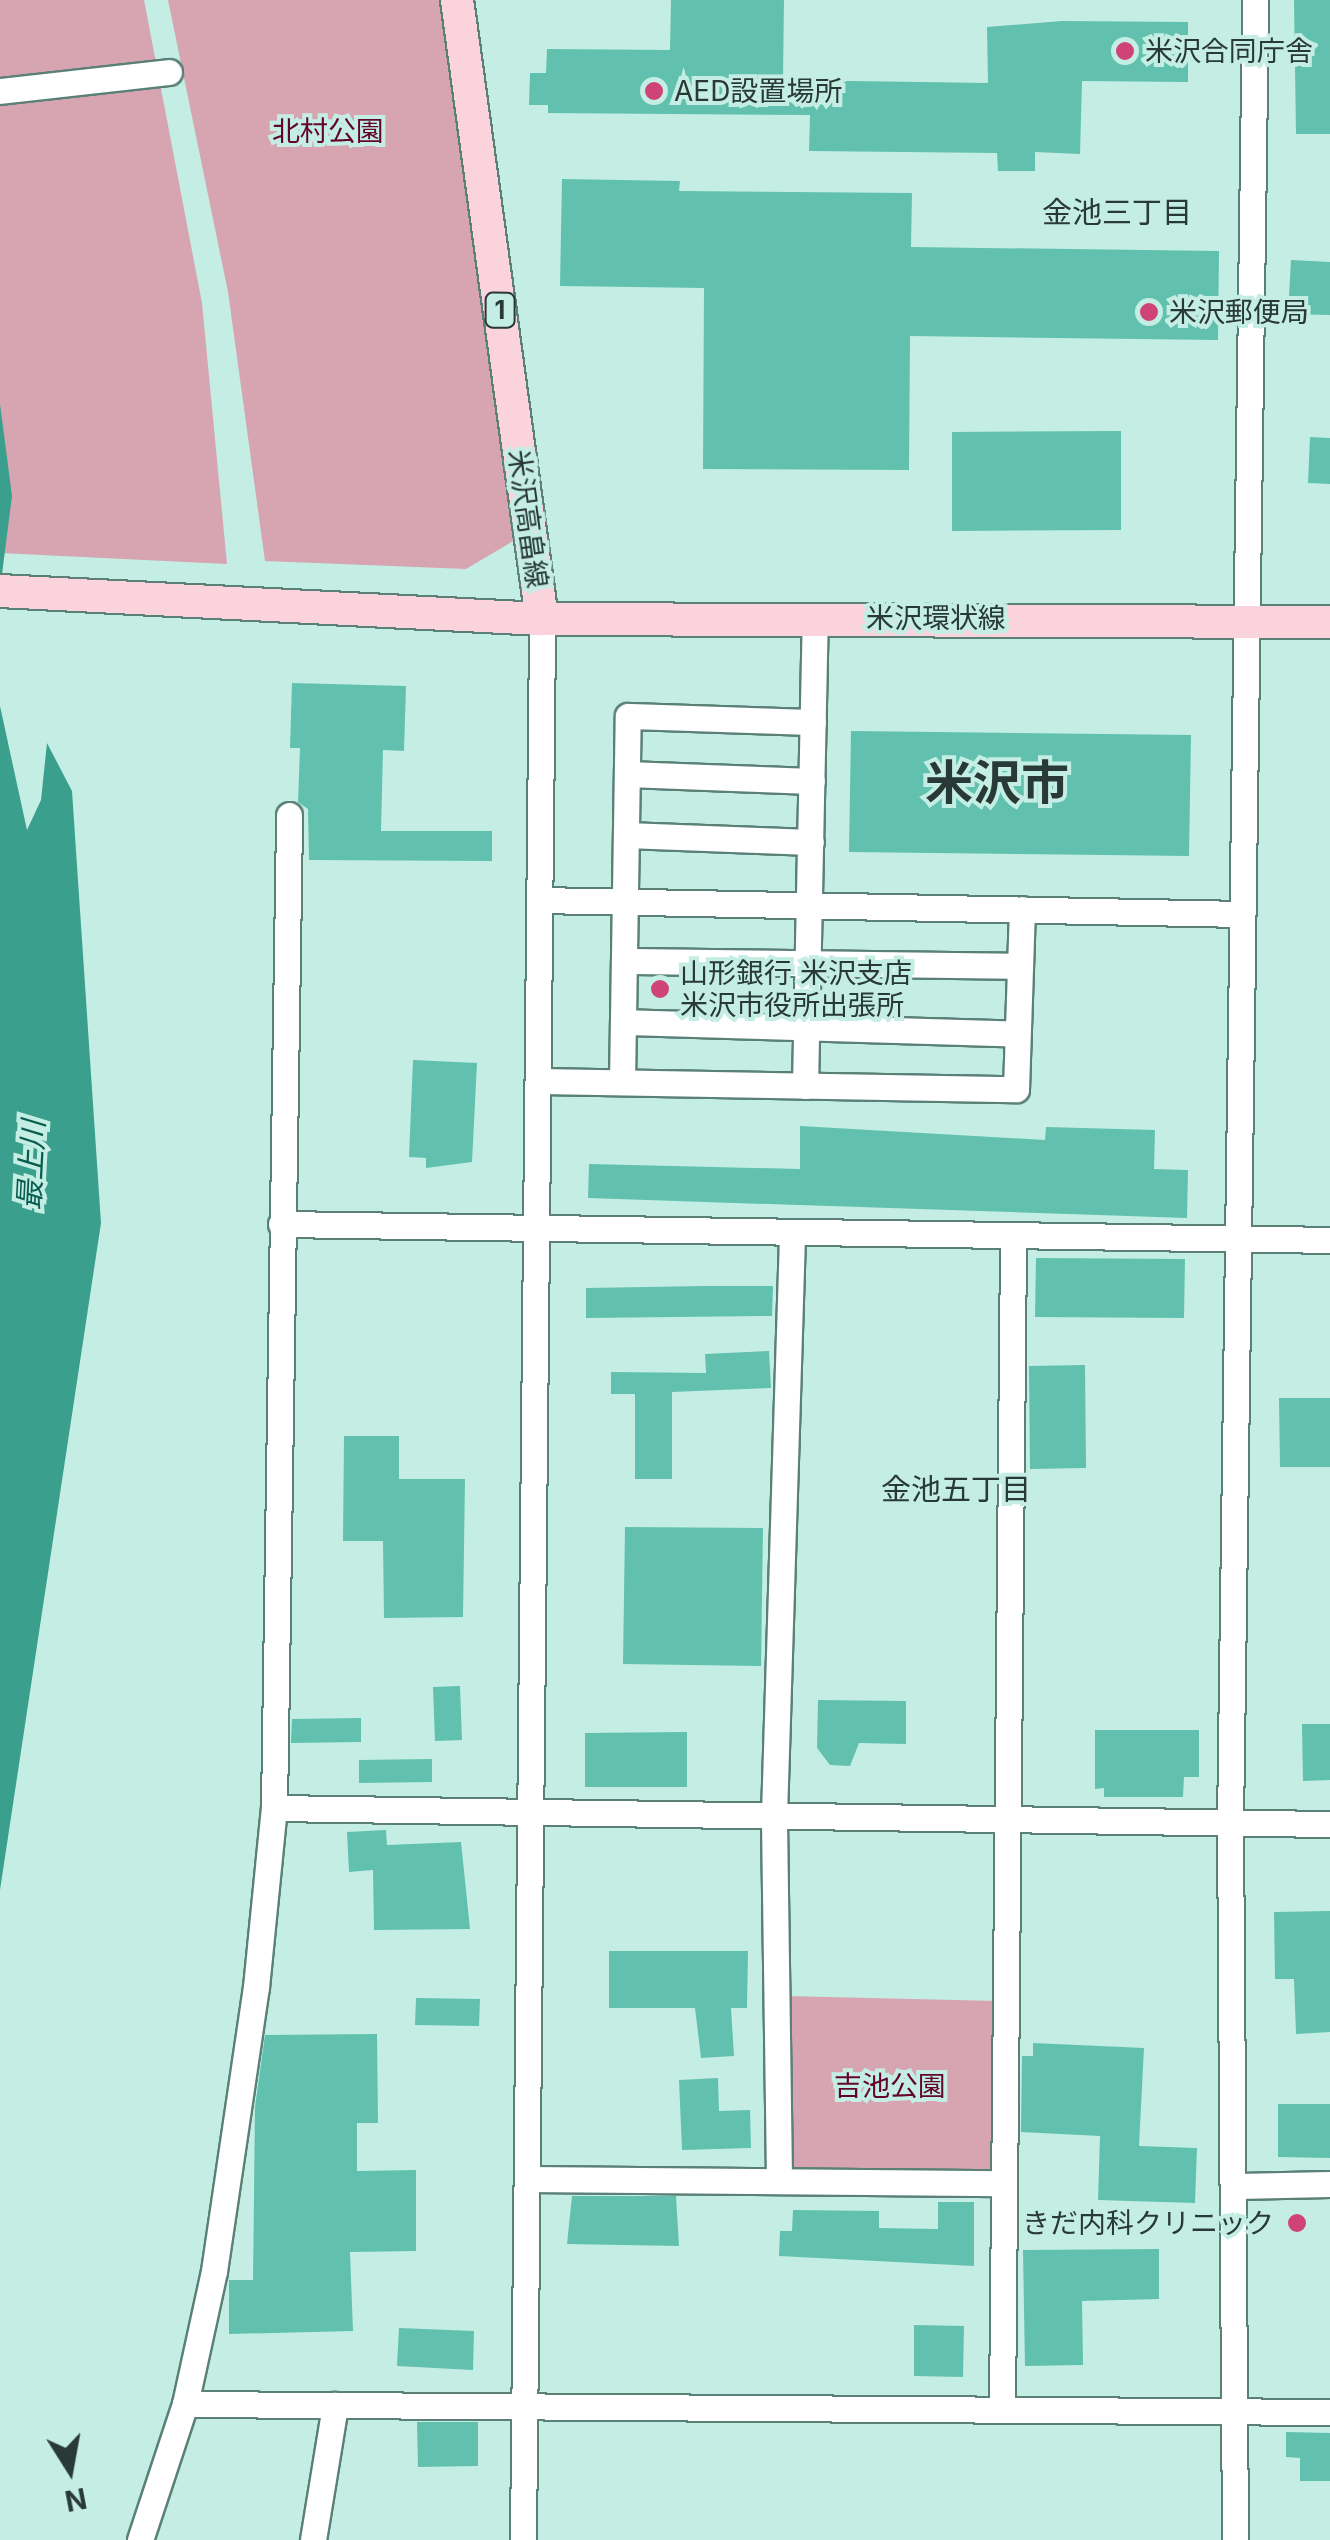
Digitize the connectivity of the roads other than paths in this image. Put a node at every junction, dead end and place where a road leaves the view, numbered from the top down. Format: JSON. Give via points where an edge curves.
{"nodes":[{"id":1,"x":457,"y":0,"type":"edge"},
{"id":2,"x":1255,"y":0,"type":"edge"},
{"id":3,"x":170,"y":72,"type":"dead end"},
{"id":4,"x":0,"y":91,"type":"edge"},
{"id":5,"x":0,"y":591,"type":"edge"},
{"id":6,"x":816,"y":618,"type":"junction"},
{"id":7,"x":542,"y":619,"type":"junction"},
{"id":8,"x":1243,"y":619,"type":"junction"},
{"id":9,"x":1330,"y":622,"type":"edge"},
{"id":10,"x":813,"y":722,"type":"junction"},
{"id":11,"x":627,"y":774,"type":"junction"},
{"id":12,"x":812,"y":782,"type":"junction"},
{"id":13,"x":288,"y":816,"type":"dead end"},
{"id":14,"x":626,"y":835,"type":"junction"},
{"id":15,"x":811,"y":842,"type":"junction"},
{"id":16,"x":539,"y":900,"type":"junction"},
{"id":17,"x":624,"y":902,"type":"junction"},
{"id":18,"x":810,"y":906,"type":"junction"},
{"id":19,"x":1022,"y":909,"type":"junction"},
{"id":20,"x":1240,"y":914,"type":"junction"},
{"id":21,"x":624,"y":961,"type":"junction"},
{"id":22,"x":808,"y":964,"type":"junction"},
{"id":23,"x":1020,"y":966,"type":"junction"},
{"id":24,"x":623,"y":1022,"type":"junction"},
{"id":25,"x":807,"y":1028,"type":"junction"},
{"id":26,"x":1018,"y":1034,"type":"junction"},
{"id":27,"x":538,"y":1081,"type":"junction"},
{"id":28,"x":622,"y":1082,"type":"junction"},
{"id":29,"x":806,"y":1086,"type":"junction"},
{"id":30,"x":281,"y":1224,"type":"junction"},
{"id":31,"x":536,"y":1230,"type":"junction"},
{"id":32,"x":792,"y":1235,"type":"junction"},
{"id":33,"x":1013,"y":1237,"type":"junction"},
{"id":34,"x":1236,"y":1239,"type":"junction"},
{"id":35,"x":1330,"y":1240,"type":"edge"},
{"id":36,"x":274,"y":1808,"type":"junction"},
{"id":37,"x":531,"y":1814,"type":"junction"},
{"id":38,"x":774,"y":1815,"type":"junction"},
{"id":39,"x":1008,"y":1818,"type":"junction"},
{"id":40,"x":1230,"y":1823,"type":"junction"},
{"id":41,"x":1330,"y":1824,"type":"edge"},
{"id":42,"x":779,"y":2178,"type":"junction"},
{"id":43,"x":528,"y":2180,"type":"junction"},
{"id":44,"x":1004,"y":2183,"type":"junction"},
{"id":45,"x":1330,"y":2184,"type":"edge"},
{"id":46,"x":1236,"y":2186,"type":"junction"},
{"id":47,"x":186,"y":2404,"type":"junction"},
{"id":48,"x":336,"y":2405,"type":"junction"},
{"id":49,"x":526,"y":2406,"type":"junction"},
{"id":50,"x":1002,"y":2410,"type":"junction"},
{"id":51,"x":1237,"y":2412,"type":"junction"},
{"id":52,"x":1330,"y":2412,"type":"edge"},
{"id":53,"x":140,"y":2540,"type":"edge"},
{"id":54,"x":313,"y":2540,"type":"edge"},
{"id":55,"x":523,"y":2540,"type":"edge"},
{"id":56,"x":1234,"y":2540,"type":"edge"}],
"edges":[{"from":1,"to":7,"type":"main road","name":"米沢高畠線","number":"1"},
{"from":2,"to":8,"type":"street"},
{"from":3,"to":4,"type":"street"},
{"from":5,"to":7,"type":"main road","name":"米沢高畠線"},
{"from":6,"to":7,"type":"main road","name":"米沢環状線"},
{"from":6,"to":8,"type":"main road","name":"米沢環状線"},
{"from":6,"to":10,"type":"street"},
{"from":7,"to":16,"type":"street"},
{"from":8,"to":9,"type":"main road","name":"米沢環状線"},
{"from":8,"to":20,"type":"street"},
{"from":10,"to":11,"type":"street","via":[[628,716]]},
{"from":10,"to":12,"type":"street"},
{"from":11,"to":12,"type":"street"},
{"from":11,"to":14,"type":"street"},
{"from":12,"to":15,"type":"street"},
{"from":13,"to":30,"type":"street"},
{"from":14,"to":15,"type":"street"},
{"from":14,"to":17,"type":"street"},
{"from":15,"to":18,"type":"street"},
{"from":16,"to":17,"type":"street"},
{"from":16,"to":27,"type":"street"},
{"from":17,"to":18,"type":"street"},
{"from":17,"to":21,"type":"street"},
{"from":18,"to":19,"type":"street"},
{"from":18,"to":22,"type":"street"},
{"from":19,"to":20,"type":"street"},
{"from":19,"to":23,"type":"street"},
{"from":20,"to":34,"type":"street"},
{"from":21,"to":22,"type":"street"},
{"from":21,"to":24,"type":"street"},
{"from":22,"to":23,"type":"street"},
{"from":22,"to":25,"type":"street"},
{"from":23,"to":26,"type":"street"},
{"from":24,"to":25,"type":"street"},
{"from":24,"to":28,"type":"street"},
{"from":25,"to":26,"type":"street"},
{"from":25,"to":29,"type":"street"},
{"from":26,"to":29,"type":"street","via":[[1016,1089]]},
{"from":27,"to":28,"type":"street"},
{"from":27,"to":31,"type":"street"},
{"from":28,"to":29,"type":"street"},
{"from":30,"to":31,"type":"street"},
{"from":30,"to":36,"type":"street"},
{"from":31,"to":32,"type":"street"},
{"from":31,"to":37,"type":"street"},
{"from":32,"to":33,"type":"street"},
{"from":32,"to":38,"type":"street"},
{"from":33,"to":34,"type":"street"},
{"from":33,"to":39,"type":"street"},
{"from":34,"to":35,"type":"street"},
{"from":34,"to":40,"type":"street"},
{"from":36,"to":37,"type":"street"},
{"from":36,"to":47,"type":"street","via":[[254,2006],[214,2271]]},
{"from":37,"to":38,"type":"street"},
{"from":37,"to":43,"type":"street"},
{"from":38,"to":39,"type":"street"},
{"from":38,"to":42,"type":"street"},
{"from":39,"to":40,"type":"street"},
{"from":39,"to":44,"type":"street"},
{"from":40,"to":41,"type":"street"},
{"from":40,"to":46,"type":"street"},
{"from":42,"to":43,"type":"street"},
{"from":42,"to":44,"type":"street"},
{"from":43,"to":49,"type":"street"},
{"from":44,"to":50,"type":"street"},
{"from":45,"to":46,"type":"street"},
{"from":46,"to":51,"type":"street"},
{"from":47,"to":48,"type":"street"},
{"from":47,"to":53,"type":"street"},
{"from":48,"to":49,"type":"street"},
{"from":48,"to":54,"type":"street"},
{"from":49,"to":50,"type":"street"},
{"from":49,"to":55,"type":"street"},
{"from":50,"to":51,"type":"street"},
{"from":51,"to":52,"type":"street"},
{"from":51,"to":56,"type":"street"}]}
